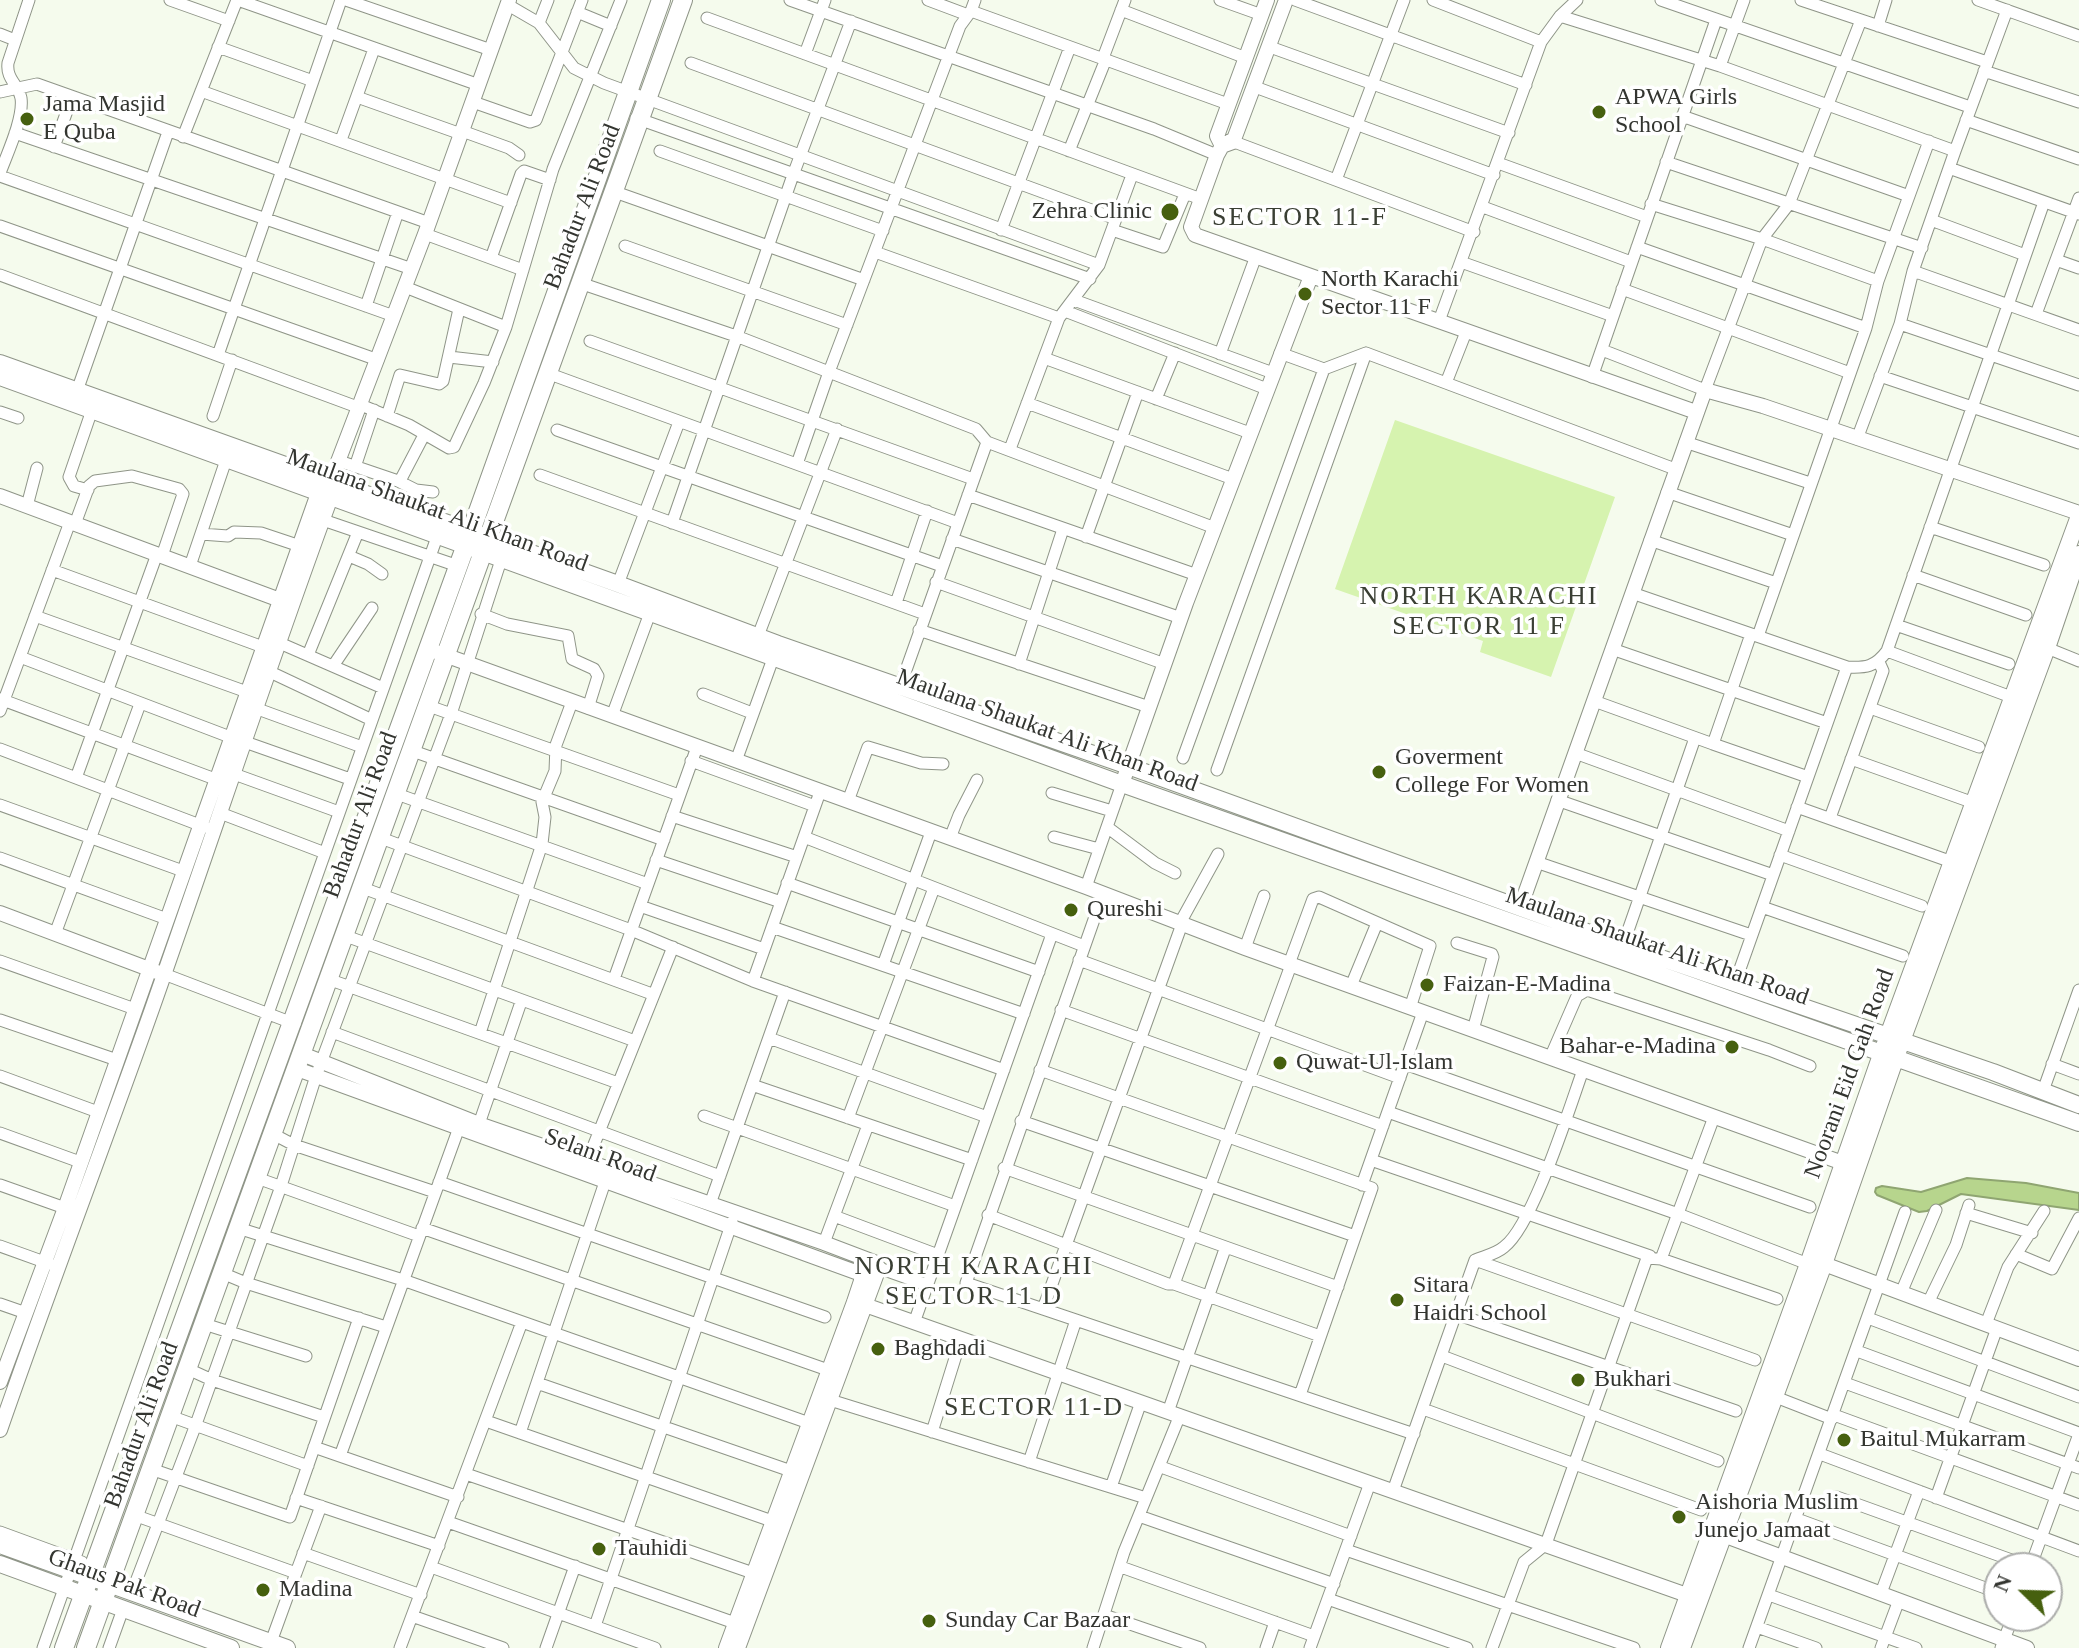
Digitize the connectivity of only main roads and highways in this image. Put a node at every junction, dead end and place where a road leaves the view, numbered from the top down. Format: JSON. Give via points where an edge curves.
{"nodes":[{"id":1,"x":661,"y":0,"type":"edge"},
{"id":2,"x":683,"y":0,"type":"edge"},
{"id":3,"x":0,"y":363,"type":"edge"},
{"id":4,"x":0,"y":377,"type":"edge"},
{"id":5,"x":330,"y":482,"type":"junction"},
{"id":6,"x":2079,"y":515,"type":"edge"},
{"id":7,"x":476,"y":542,"type":"junction"},
{"id":8,"x":2079,"y":554,"type":"edge"},
{"id":9,"x":776,"y":650,"type":"junction"},
{"id":10,"x":436,"y":652,"type":"junction"},
{"id":11,"x":1895,"y":1038,"type":"junction"},
{"id":12,"x":1889,"y":1055,"type":"junction"},
{"id":13,"x":2079,"y":1105,"type":"edge"},
{"id":14,"x":2079,"y":1123,"type":"edge"},
{"id":15,"x":1816,"y":1264,"type":"junction"},
{"id":16,"x":0,"y":1545,"type":"edge"},
{"id":17,"x":0,"y":1564,"type":"edge"},
{"id":18,"x":83,"y":1574,"type":"junction"},
{"id":19,"x":106,"y":1593,"type":"junction"},
{"id":20,"x":279,"y":1645,"type":"edge"},
{"id":21,"x":64,"y":1648,"type":"edge"},
{"id":22,"x":86,"y":1648,"type":"edge"},
{"id":23,"x":231,"y":1648,"type":"edge"},
{"id":24,"x":1669,"y":1648,"type":"edge"},
{"id":25,"x":1682,"y":1648,"type":"edge"}],
"edges":[{"from":1,"to":7,"type":"main road","name":"Bahadur Ali Road"},
{"from":2,"to":7,"type":"main road","name":"Bahadur Ali Road","via":[[547,373]]},
{"from":3,"to":5,"type":"main road","name":"Maulana Shaukat Ali Khan Road"},
{"from":4,"to":5,"type":"main road","name":"Maulana Shaukat Ali Khan Road","via":[[226,460]]},
{"from":5,"to":7,"type":"main road","name":"Maulana Shaukat Ali Khan Road"},
{"from":5,"to":7,"type":"main road","name":"Maulana Shaukat Ali Khan Road","via":[[437,537]]},
{"from":6,"to":11,"type":"main road","name":"Noorani Eid Gah Road","via":[[1952,862]]},
{"from":7,"to":9,"type":"main road","name":"Maulana Shaukat Ali Khan Road","via":[[618,584],[758,636]]},
{"from":7,"to":9,"type":"main road","name":"Maulana Shaukat Ali Khan Road","via":[[501,560],[650,613]]},
{"from":7,"to":10,"type":"main road","name":"Bahadur Ali Road"},
{"from":7,"to":10,"type":"main road","name":"Bahadur Ali Road","via":[[458,566]]},
{"from":8,"to":11,"type":"main road","name":"Noorani Eid Gah Road"},
{"from":9,"to":11,"type":"main road","name":"Maulana Shaukat Ali Khan Road","via":[[1128,766]]},
{"from":9,"to":12,"type":"main road","name":"Maulana Shaukat Ali Khan Road","via":[[1122,784]]},
{"from":10,"to":18,"type":"main road","name":"Bahadur Ali Road"},
{"from":10,"to":19,"type":"main road","name":"Bahadur Ali Road","via":[[426,705]]},
{"from":11,"to":12,"type":"main road","name":"Noorani Eid Gah Road"},
{"from":11,"to":13,"type":"main road","name":"Maulana Shaukat Ali Khan Road"},
{"from":12,"to":14,"type":"main road","name":"Maulana Shaukat Ali Khan Road"},
{"from":12,"to":15,"type":"main road","name":"Noorani Eid Gah Road"},
{"from":15,"to":24,"type":"main road","name":"Noorani Eid Gah Road"},
{"from":15,"to":25,"type":"main road","name":"Noorani Eid Gah Road"},
{"from":16,"to":18,"type":"main road"},
{"from":17,"to":18,"type":"main road","name":"Ghaus Pak Road","via":[[66,1587]]},
{"from":18,"to":19,"type":"main road","name":"Ghaus Pak Road"},
{"from":18,"to":21,"type":"main road","name":"Bahadur Ali Road"},
{"from":19,"to":20,"type":"main road","via":[[132,1592]]},
{"from":19,"to":22,"type":"main road","name":"Bahadur Ali Road"},
{"from":19,"to":23,"type":"main road","name":"Ghaus Pak Road","via":[[123,1609]]}]}
